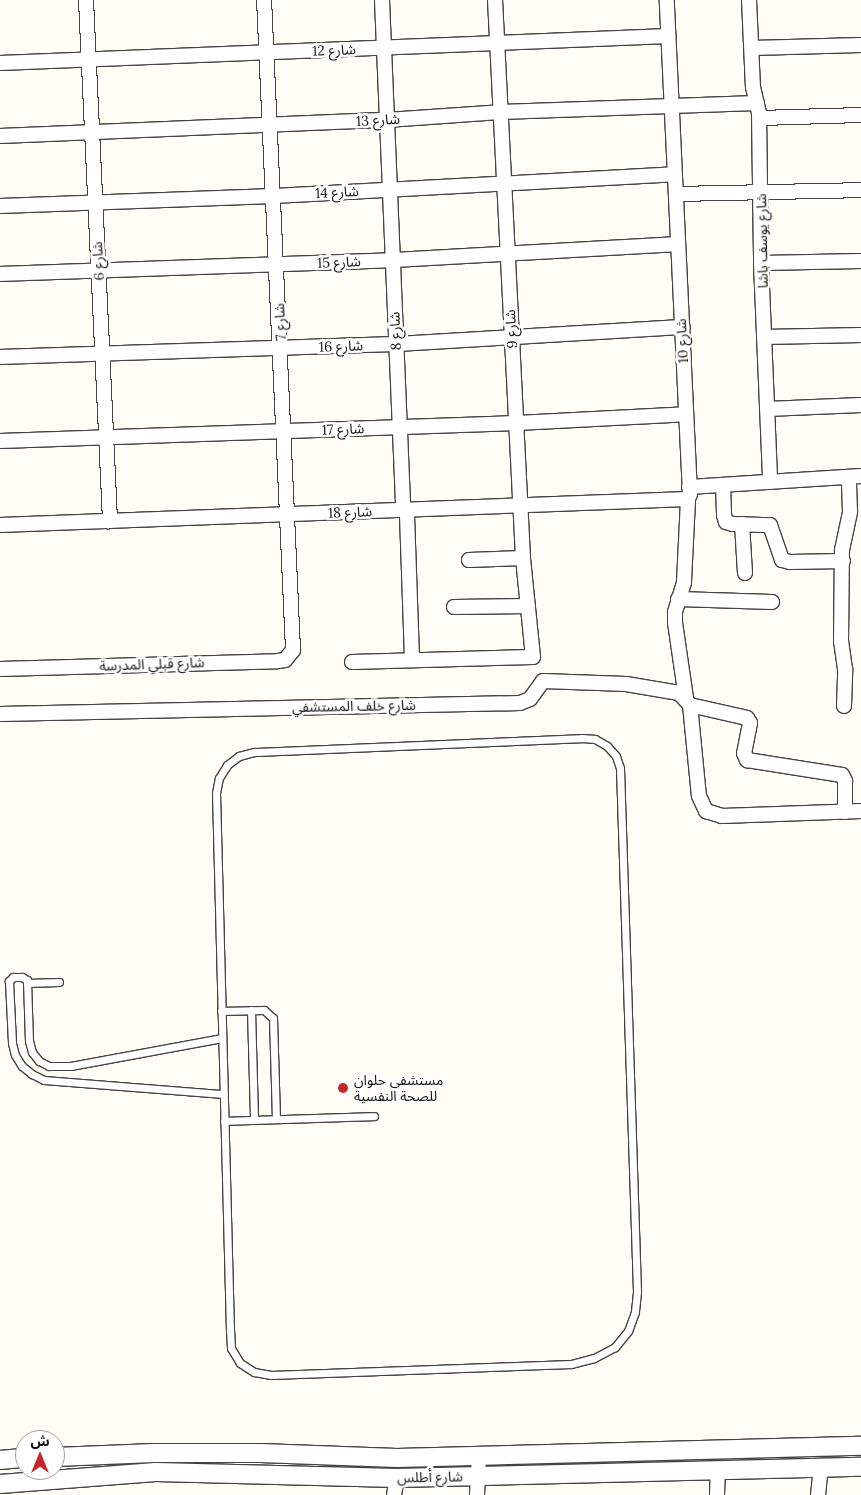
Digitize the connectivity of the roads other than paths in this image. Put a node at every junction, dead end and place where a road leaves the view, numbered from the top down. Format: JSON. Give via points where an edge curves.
{"nodes":[{"id":1,"x":86,"y":0,"type":"edge"},
{"id":2,"x":264,"y":0,"type":"edge"},
{"id":3,"x":382,"y":0,"type":"edge"},
{"id":4,"x":495,"y":0,"type":"edge"},
{"id":5,"x":667,"y":0,"type":"edge"},
{"id":6,"x":749,"y":0,"type":"edge"},
{"id":7,"x":668,"y":36,"type":"junction"},
{"id":8,"x":497,"y":43,"type":"junction"},
{"id":9,"x":861,"y":45,"type":"edge"},
{"id":10,"x":384,"y":48,"type":"junction"},
{"id":11,"x":752,"y":48,"type":"junction"},
{"id":12,"x":267,"y":52,"type":"junction"},
{"id":13,"x":89,"y":60,"type":"junction"},
{"id":14,"x":0,"y":63,"type":"edge"},
{"id":15,"x":757,"y":103,"type":"junction"},
{"id":16,"x":671,"y":105,"type":"junction"},
{"id":17,"x":500,"y":112,"type":"junction"},
{"id":18,"x":861,"y":115,"type":"edge"},
{"id":19,"x":760,"y":118,"type":"junction"},
{"id":20,"x":387,"y":120,"type":"junction"},
{"id":21,"x":270,"y":125,"type":"junction"},
{"id":22,"x":93,"y":132,"type":"junction"},
{"id":23,"x":0,"y":136,"type":"edge"},
{"id":24,"x":674,"y":174,"type":"junction"},
{"id":25,"x":504,"y":182,"type":"junction"},
{"id":26,"x":390,"y":189,"type":"junction"},
{"id":27,"x":861,"y":190,"type":"edge"},
{"id":28,"x":760,"y":191,"type":"junction"},
{"id":29,"x":676,"y":194,"type":"junction"},
{"id":30,"x":274,"y":196,"type":"junction"},
{"id":31,"x":96,"y":202,"type":"junction"},
{"id":32,"x":0,"y":206,"type":"edge"},
{"id":33,"x":677,"y":244,"type":"junction"},
{"id":34,"x":508,"y":253,"type":"junction"},
{"id":35,"x":392,"y":260,"type":"junction"},
{"id":36,"x":861,"y":261,"type":"edge"},
{"id":37,"x":761,"y":263,"type":"junction"},
{"id":38,"x":277,"y":264,"type":"junction"},
{"id":39,"x":99,"y":270,"type":"junction"},
{"id":40,"x":0,"y":274,"type":"edge"},
{"id":41,"x":682,"y":328,"type":"junction"},
{"id":42,"x":861,"y":335,"type":"edge"},
{"id":43,"x":512,"y":337,"type":"junction"},
{"id":44,"x":764,"y":337,"type":"junction"},
{"id":45,"x":396,"y":344,"type":"junction"},
{"id":46,"x":281,"y":348,"type":"junction"},
{"id":47,"x":103,"y":354,"type":"junction"},
{"id":48,"x":0,"y":358,"type":"edge"},
{"id":49,"x":861,"y":405,"type":"edge"},
{"id":50,"x":767,"y":409,"type":"junction"},
{"id":51,"x":686,"y":414,"type":"junction"},
{"id":52,"x":517,"y":423,"type":"junction"},
{"id":53,"x":399,"y":427,"type":"junction"},
{"id":54,"x":284,"y":431,"type":"junction"},
{"id":55,"x":106,"y":437,"type":"junction"},
{"id":56,"x":0,"y":441,"type":"edge"},
{"id":57,"x":855,"y":476,"type":"edge"},
{"id":58,"x":770,"y":482,"type":"junction"},
{"id":59,"x":722,"y":485,"type":"junction"},
{"id":60,"x":689,"y":493,"type":"junction"},
{"id":61,"x":521,"y":506,"type":"junction"},
{"id":62,"x":406,"y":510,"type":"junction"},
{"id":63,"x":288,"y":515,"type":"junction"},
{"id":64,"x":110,"y":521,"type":"junction"},
{"id":65,"x":742,"y":524,"type":"junction"},
{"id":66,"x":0,"y":525,"type":"edge"},
{"id":67,"x":524,"y":558,"type":"junction"},
{"id":68,"x":469,"y":560,"type":"dead end"},
{"id":69,"x":843,"y":561,"type":"junction"},
{"id":70,"x":745,"y":573,"type":"dead end"},
{"id":71,"x":678,"y":599,"type":"junction"},
{"id":72,"x":772,"y":602,"type":"dead end"},
{"id":73,"x":528,"y":606,"type":"junction"},
{"id":74,"x":454,"y":607,"type":"dead end"},
{"id":75,"x":294,"y":643,"type":"joint"},
{"id":76,"x":412,"y":660,"type":"junction"},
{"id":77,"x":352,"y":662,"type":"dead end"},
{"id":78,"x":0,"y":668,"type":"edge"},
{"id":79,"x":688,"y":701,"type":"junction"},
{"id":80,"x":844,"y":706,"type":"dead end"},
{"id":81,"x":0,"y":714,"type":"edge"},
{"id":82,"x":861,"y":811,"type":"edge"},
{"id":83,"x":845,"y":812,"type":"junction"},
{"id":84,"x":27,"y":982,"type":"junction"},
{"id":85,"x":59,"y":982,"type":"dead end"},
{"id":86,"x":0,"y":1000,"type":"edge"},
{"id":87,"x":10,"y":1000,"type":"junction"},
{"id":88,"x":251,"y":1010,"type":"junction"},
{"id":89,"x":221,"y":1011,"type":"junction"},
{"id":90,"x":222,"y":1038,"type":"junction"},
{"id":91,"x":223,"y":1094,"type":"junction"},
{"id":92,"x":374,"y":1116,"type":"dead end"},
{"id":93,"x":276,"y":1119,"type":"junction"},
{"id":94,"x":254,"y":1120,"type":"junction"},
{"id":95,"x":224,"y":1121,"type":"junction"},
{"id":96,"x":861,"y":1446,"type":"edge"},
{"id":97,"x":479,"y":1455,"type":"junction"},
{"id":98,"x":65,"y":1457,"type":"edge"},
{"id":99,"x":15,"y":1459,"type":"edge"},
{"id":100,"x":0,"y":1460,"type":"edge"},
{"id":101,"x":861,"y":1467,"type":"edge"},
{"id":102,"x":821,"y":1468,"type":"junction"},
{"id":103,"x":718,"y":1470,"type":"junction"},
{"id":104,"x":478,"y":1476,"type":"junction"},
{"id":105,"x":0,"y":1484,"type":"edge"},
{"id":106,"x":396,"y":1487,"type":"edge"},
{"id":107,"x":477,"y":1495,"type":"edge"},
{"id":108,"x":717,"y":1495,"type":"edge"},
{"id":109,"x":818,"y":1495,"type":"edge"}],
"edges":[{"from":1,"to":13,"type":"street","name":"شارع 6"},
{"from":2,"to":12,"type":"street","name":"شارع 7"},
{"from":3,"to":10,"type":"street","name":"شارع 8"},
{"from":4,"to":8,"type":"street","name":"شارع 9"},
{"from":5,"to":7,"type":"street","name":"شارع 10"},
{"from":6,"to":11,"type":"street","name":"شارع يوسف باشا"},
{"from":7,"to":8,"type":"street","name":"شارع 12"},
{"from":7,"to":16,"type":"street","name":"شارع 10"},
{"from":8,"to":10,"type":"street","name":"شارع 12"},
{"from":8,"to":17,"type":"street","name":"شارع 9"},
{"from":9,"to":11,"type":"street"},
{"from":10,"to":12,"type":"street","name":"شارع 12"},
{"from":10,"to":20,"type":"street","name":"شارع 8"},
{"from":11,"to":15,"type":"street","name":"شارع يوسف باشا","via":[[753,87]]},
{"from":12,"to":13,"type":"street","name":"شارع 12"},
{"from":12,"to":21,"type":"street","name":"شارع 7"},
{"from":13,"to":14,"type":"street","name":"شارع 12"},
{"from":13,"to":22,"type":"street","name":"شارع 6"},
{"from":15,"to":16,"type":"street","name":"شارع 13"},
{"from":15,"to":19,"type":"street","name":"شارع يوسف باشا"},
{"from":16,"to":17,"type":"street","name":"شارع 13"},
{"from":16,"to":24,"type":"street","name":"شارع 10"},
{"from":17,"to":20,"type":"street","name":"شارع 13"},
{"from":17,"to":25,"type":"street","name":"شارع 9"},
{"from":18,"to":19,"type":"street"},
{"from":19,"to":28,"type":"street","name":"شارع يوسف باشا"},
{"from":20,"to":21,"type":"street","name":"شارع 13"},
{"from":20,"to":26,"type":"street","name":"شارع 8"},
{"from":21,"to":22,"type":"street","name":"شارع 13"},
{"from":21,"to":30,"type":"street","name":"شارع 7"},
{"from":22,"to":23,"type":"street","name":"شارع 13"},
{"from":22,"to":31,"type":"street","name":"شارع 6"},
{"from":24,"to":25,"type":"street","name":"شارع 14"},
{"from":24,"to":29,"type":"street","name":"شارع 10"},
{"from":25,"to":26,"type":"street","name":"شارع 14"},
{"from":25,"to":34,"type":"street","name":"شارع 9"},
{"from":26,"to":30,"type":"street","name":"شارع 14"},
{"from":26,"to":35,"type":"street","name":"شارع 8"},
{"from":27,"to":28,"type":"street"},
{"from":28,"to":29,"type":"street"},
{"from":28,"to":37,"type":"street","name":"شارع يوسف باشا"},
{"from":29,"to":33,"type":"street","name":"شارع 10"},
{"from":30,"to":31,"type":"street","name":"شارع 14"},
{"from":30,"to":38,"type":"street","name":"شارع 7"},
{"from":31,"to":32,"type":"street","name":"شارع 14"},
{"from":31,"to":39,"type":"street","name":"شارع 6"},
{"from":33,"to":34,"type":"street","name":"شارع 15"},
{"from":33,"to":41,"type":"street","name":"شارع 10"},
{"from":34,"to":35,"type":"street","name":"شارع 15"},
{"from":34,"to":43,"type":"street","name":"شارع 9"},
{"from":35,"to":38,"type":"street","name":"شارع 15"},
{"from":35,"to":45,"type":"street","name":"شارع 8"},
{"from":36,"to":37,"type":"street"},
{"from":37,"to":44,"type":"street","name":"شارع يوسف باشا"},
{"from":38,"to":39,"type":"street","name":"شارع 15"},
{"from":38,"to":46,"type":"street","name":"شارع 7"},
{"from":39,"to":40,"type":"street","name":"شارع 15"},
{"from":39,"to":47,"type":"street","name":"شارع 6"},
{"from":41,"to":43,"type":"street","name":"شارع 16"},
{"from":41,"to":51,"type":"street","name":"شارع 10"},
{"from":42,"to":44,"type":"street"},
{"from":43,"to":45,"type":"street","name":"شارع 16"},
{"from":43,"to":52,"type":"street","name":"شارع 9"},
{"from":44,"to":50,"type":"street","name":"شارع يوسف باشا"},
{"from":45,"to":46,"type":"street","name":"شارع 16"},
{"from":45,"to":53,"type":"street","name":"شارع 8"},
{"from":46,"to":47,"type":"street","name":"شارع 16"},
{"from":46,"to":54,"type":"street","name":"شارع 7"},
{"from":47,"to":48,"type":"street","name":"شارع 16"},
{"from":47,"to":55,"type":"street","name":"شارع 6"},
{"from":49,"to":50,"type":"street"},
{"from":50,"to":58,"type":"street","name":"شارع يوسف باشا"},
{"from":51,"to":52,"type":"street","name":"شارع 17"},
{"from":51,"to":60,"type":"street","name":"شارع 10"},
{"from":52,"to":53,"type":"street","name":"شارع 17"},
{"from":52,"to":61,"type":"street","name":"شارع 9"},
{"from":53,"to":54,"type":"street","name":"شارع 17"},
{"from":53,"to":62,"type":"street","name":"شارع 8"},
{"from":54,"to":55,"type":"street","name":"شارع 17"},
{"from":54,"to":63,"type":"street","name":"شارع 7"},
{"from":55,"to":56,"type":"street","name":"شارع 17"},
{"from":55,"to":64,"type":"street","name":"شارع 6"},
{"from":57,"to":58,"type":"street","name":"شارع 18"},
{"from":57,"to":69,"type":"street","via":[[843,540]]},
{"from":58,"to":59,"type":"street","name":"شارع 18"},
{"from":59,"to":60,"type":"street","name":"شارع 18"},
{"from":59,"to":65,"type":"street","via":[[724,518],[729,524]]},
{"from":60,"to":61,"type":"street","name":"شارع 18"},
{"from":60,"to":71,"type":"street","name":"شارع 10","via":[[684,582]]},
{"from":61,"to":62,"type":"street","name":"شارع 18"},
{"from":61,"to":67,"type":"street","name":"شارع 9"},
{"from":62,"to":63,"type":"street","name":"شارع 18"},
{"from":62,"to":76,"type":"street","name":"شارع 8"},
{"from":63,"to":64,"type":"street","name":"شارع 18"},
{"from":63,"to":75,"type":"street","name":"شارع 7"},
{"from":64,"to":66,"type":"street","name":"شارع 18"},
{"from":65,"to":69,"type":"street","via":[[770,525],[780,557],[786,562]]},
{"from":65,"to":70,"type":"street"},
{"from":67,"to":68,"type":"street"},
{"from":67,"to":73,"type":"street","name":"شارع 9"},
{"from":69,"to":80,"type":"street","via":[[840,641],[844,662]]},
{"from":71,"to":72,"type":"street"},
{"from":71,"to":79,"type":"street","name":"شارع 10","via":[[677,647]]},
{"from":73,"to":74,"type":"street"},
{"from":73,"to":76,"type":"street","name":"شارع 9","via":[[533,657]]},
{"from":75,"to":78,"type":"street","name":"شارع قبلي المدرسة","via":[[290,656],[278,661]]},
{"from":76,"to":77,"type":"street"},
{"from":79,"to":81,"type":"street","name":"شارع خلف المستشفي","via":[[672,690],[632,684],[546,681],[538,684],[530,699],[520,703]]},
{"from":79,"to":83,"type":"street","name":"شارع خلف المستشفي","via":[[747,718],[750,723],[744,753],[747,760],[842,775],[845,781]]},
{"from":79,"to":83,"type":"street","via":[[701,805],[706,811],[722,816]]},
{"from":82,"to":83,"type":"street"},
{"from":84,"to":85,"type":"lane"},
{"from":84,"to":87,"type":"lane","via":[[25,978],[10,978]]},
{"from":84,"to":90,"type":"lane","via":[[29,1041],[39,1061],[49,1066],[71,1066]]},
{"from":86,"to":87,"type":"lane"},
{"from":87,"to":91,"type":"lane","via":[[15,1055],[22,1066],[44,1080]]},
{"from":88,"to":89,"type":"lane"},
{"from":88,"to":93,"type":"lane","via":[[264,1010],[273,1018]]},
{"from":88,"to":94,"type":"lane"},
{"from":89,"to":90,"type":"lane"},
{"from":89,"to":95,"type":"lane","via":[[216,794],[219,778],[227,765],[239,756],[254,752],[582,738],[601,742],[616,756],[620,768],[637,1292],[636,1312],[628,1331],[615,1347],[594,1358],[571,1364],[271,1375],[254,1372],[240,1362],[231,1348]]},
{"from":90,"to":91,"type":"lane"},
{"from":91,"to":95,"type":"lane"},
{"from":92,"to":93,"type":"lane"},
{"from":93,"to":94,"type":"lane"},
{"from":94,"to":95,"type":"lane"},
{"from":96,"to":97,"type":"street","name":"شارع أطلس"},
{"from":97,"to":98,"type":"street","name":"شارع أطلس","via":[[397,1458],[154,1453]]},
{"from":97,"to":104,"type":"street"},
{"from":99,"to":100,"type":"street"},
{"from":101,"to":102,"type":"street","name":"شارع أطلس"},
{"from":102,"to":103,"type":"street","name":"شارع أطلس"},
{"from":102,"to":109,"type":"street"},
{"from":103,"to":104,"type":"street","name":"شارع أطلس"},
{"from":103,"to":108,"type":"street"},
{"from":104,"to":106,"type":"street","name":"شارع أطلس"},
{"from":104,"to":107,"type":"street"},
{"from":105,"to":106,"type":"street","name":"شارع أطلس","via":[[156,1472]]}]}
